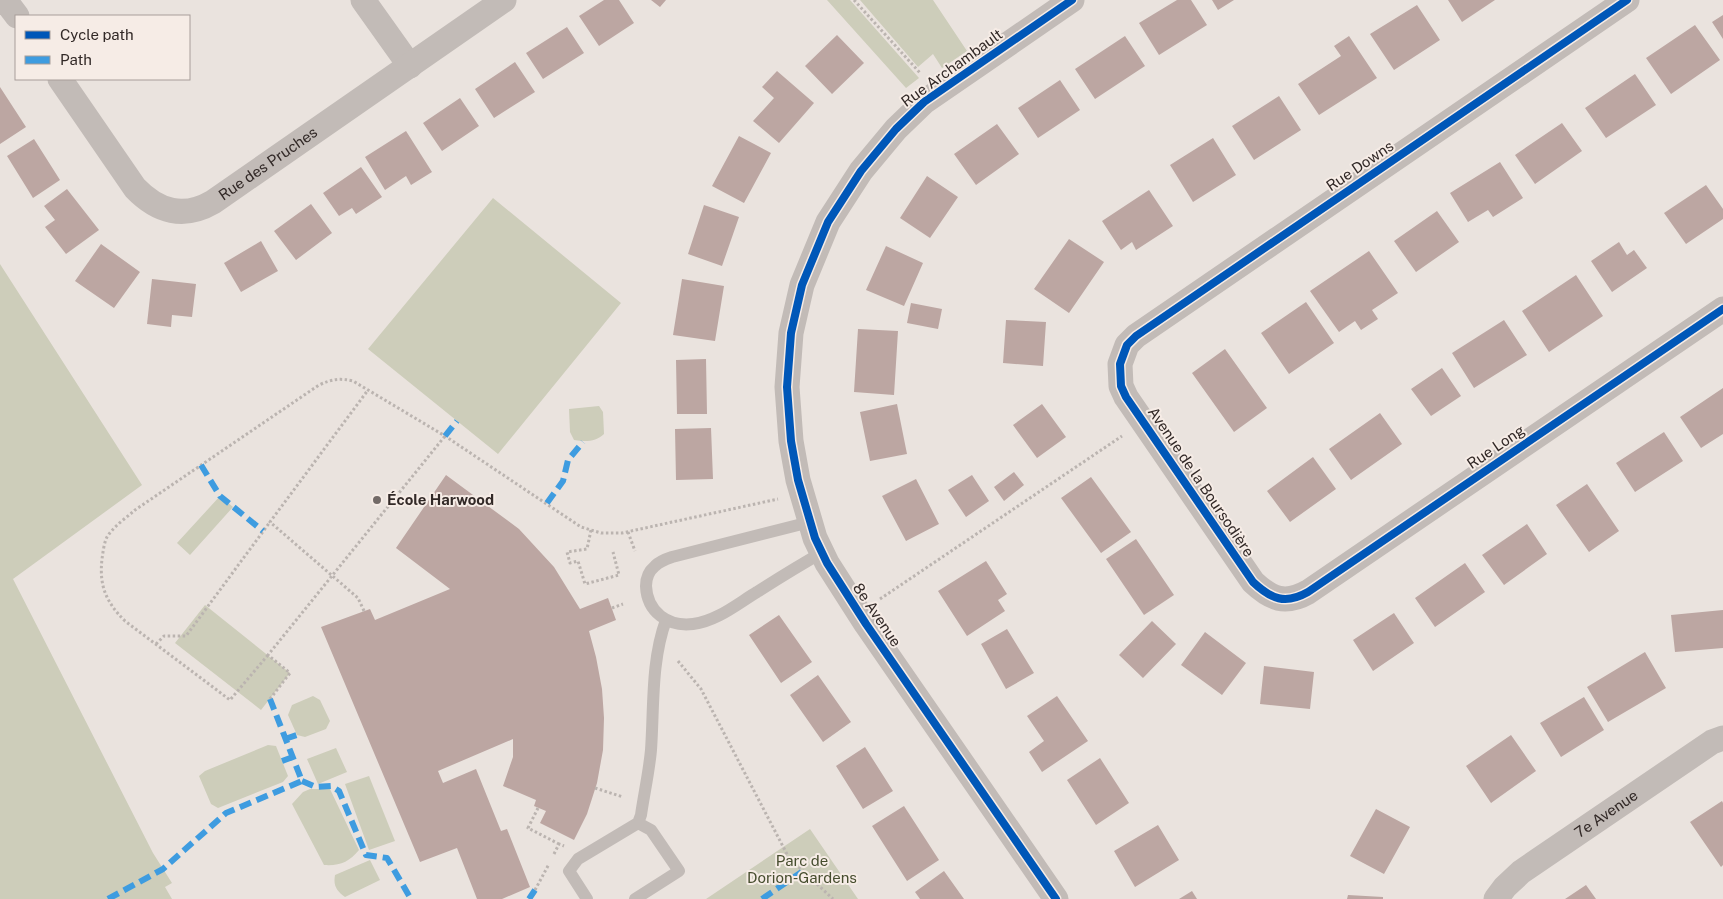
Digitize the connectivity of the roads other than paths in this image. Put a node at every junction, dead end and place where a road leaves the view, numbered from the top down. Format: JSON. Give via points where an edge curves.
{"nodes":[{"id":1,"x":5,"y":0,"type":"edge"},
{"id":2,"x":363,"y":0,"type":"edge"},
{"id":3,"x":504,"y":0,"type":"edge"},
{"id":4,"x":1072,"y":0,"type":"edge"},
{"id":5,"x":1627,"y":0,"type":"edge"},
{"id":6,"x":16,"y":15,"type":"edge"},
{"id":7,"x":410,"y":66,"type":"junction"},
{"id":8,"x":61,"y":80,"type":"edge"},
{"id":9,"x":796,"y":306,"type":"joint"},
{"id":10,"x":1723,"y":309,"type":"edge"},
{"id":11,"x":1120,"y":364,"type":"joint"},
{"id":12,"x":810,"y":522,"type":"junction"},
{"id":13,"x":823,"y":552,"type":"junction"},
{"id":14,"x":1282,"y":599,"type":"joint"},
{"id":15,"x":666,"y":620,"type":"junction"},
{"id":16,"x":1723,"y":738,"type":"edge"},
{"id":17,"x":638,"y":823,"type":"junction"},
{"id":18,"x":587,"y":899,"type":"edge"},
{"id":19,"x":635,"y":899,"type":"edge"},
{"id":20,"x":1056,"y":899,"type":"edge"},
{"id":21,"x":1496,"y":899,"type":"edge"}],
"edges":[{"from":1,"to":6,"type":"street"},
{"from":2,"to":7,"type":"street"},
{"from":3,"to":7,"type":"street","name":"Rue des Pruches"},
{"from":4,"to":9,"type":"street","name":"Rue Archambault","via":[[931,97],[896,129],[861,171],[828,222]]},
{"from":5,"to":11,"type":"street","name":"Rue Downs","via":[[1136,336],[1127,345]]},
{"from":7,"to":8,"type":"street","name":"Rue des Pruches","via":[[204,208],[181,212],[157,206],[146,199]]},
{"from":9,"to":12,"type":"street","name":"8e Avenue","via":[[787,386],[788,412],[794,464]]},
{"from":10,"to":14,"type":"street","name":"Rue Long","via":[[1308,592],[1300,597]]},
{"from":11,"to":14,"type":"street","name":"Avenue de la Boursodière","via":[[1121,386],[1145,426],[1253,582],[1272,598]]},
{"from":12,"to":13,"type":"street","name":"8e Avenue"},
{"from":12,"to":15,"type":"lane","via":[[661,561],[650,572],[646,588],[652,608]]},
{"from":13,"to":15,"type":"lane","via":[[714,618],[684,625]]},
{"from":13,"to":20,"type":"street","name":"8e Avenue","via":[[866,624]]},
{"from":15,"to":17,"type":"lane","via":[[655,665],[651,753]]},
{"from":16,"to":21,"type":"street","name":"7e Avenue","via":[[1712,742],[1521,872]]},
{"from":17,"to":18,"type":"lane","via":[[572,864],[569,871]]},
{"from":17,"to":19,"type":"lane","via":[[650,830],[679,871]]}]}
